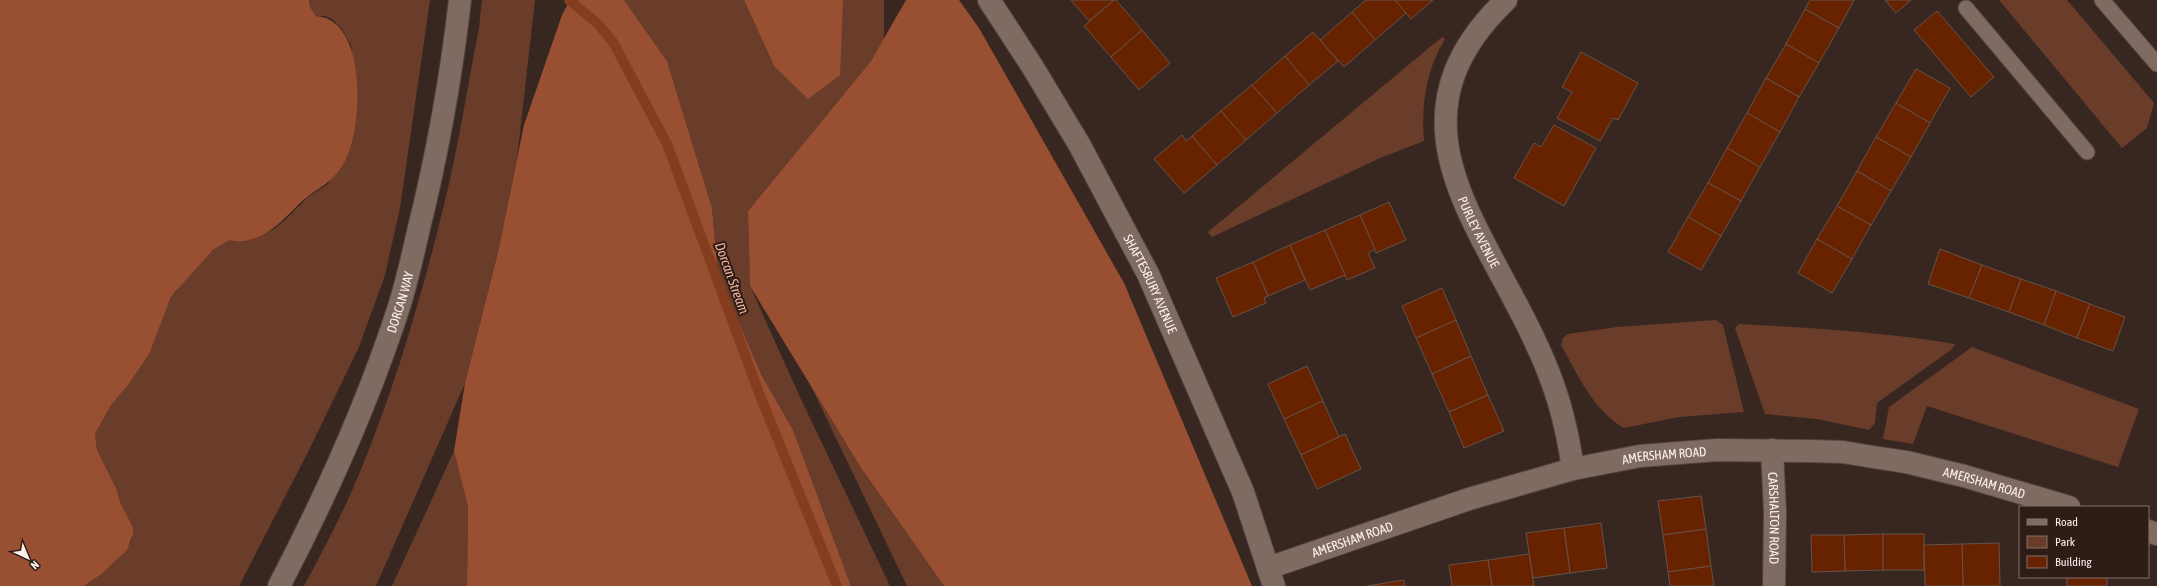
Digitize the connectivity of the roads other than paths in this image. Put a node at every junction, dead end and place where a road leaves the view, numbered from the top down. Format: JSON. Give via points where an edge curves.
{"nodes":[{"id":1,"x":460,"y":0,"type":"edge"},
{"id":2,"x":989,"y":0,"type":"edge"},
{"id":3,"x":1506,"y":0,"type":"edge"},
{"id":4,"x":2102,"y":0,"type":"edge"},
{"id":5,"x":1967,"y":3,"type":"edge"},
{"id":6,"x":2157,"y":64,"type":"edge"},
{"id":7,"x":2087,"y":152,"type":"dead end"},
{"id":8,"x":1772,"y":450,"type":"junction"},
{"id":9,"x":1573,"y":469,"type":"junction"},
{"id":10,"x":2067,"y":506,"type":"edge"},
{"id":11,"x":1271,"y":577,"type":"edge"},
{"id":12,"x":279,"y":586,"type":"edge"},
{"id":13,"x":1774,"y":586,"type":"edge"}],
"edges":[{"from":1,"to":12,"type":"street","name":"DORCAN WAY","via":[[434,165],[397,312],[337,469],[310,528]]},
{"from":2,"to":11,"type":"street","name":"SHAFTESBURY AVENUE","via":[[1048,92],[1135,246],[1243,492]]},
{"from":3,"to":9,"type":"street","name":"PURLEY AVENUE","via":[[1481,26],[1459,65],[1446,103],[1447,148],[1465,205],[1534,337],[1550,374],[1567,427]]},
{"from":4,"to":6,"type":"lane"},
{"from":5,"to":7,"type":"lane"},
{"from":8,"to":9,"type":"street","name":"AMERSHAM ROAD","via":[[1717,450],[1640,456]]},
{"from":8,"to":10,"type":"street","name":"AMERSHAM ROAD","via":[[1843,452],[1906,462],[2027,493]]},
{"from":8,"to":13,"type":"street","name":"CARSHALTON ROAD","via":[[1775,512]]},
{"from":9,"to":11,"type":"street","name":"AMERSHAM ROAD","via":[[1469,499]]}]}
